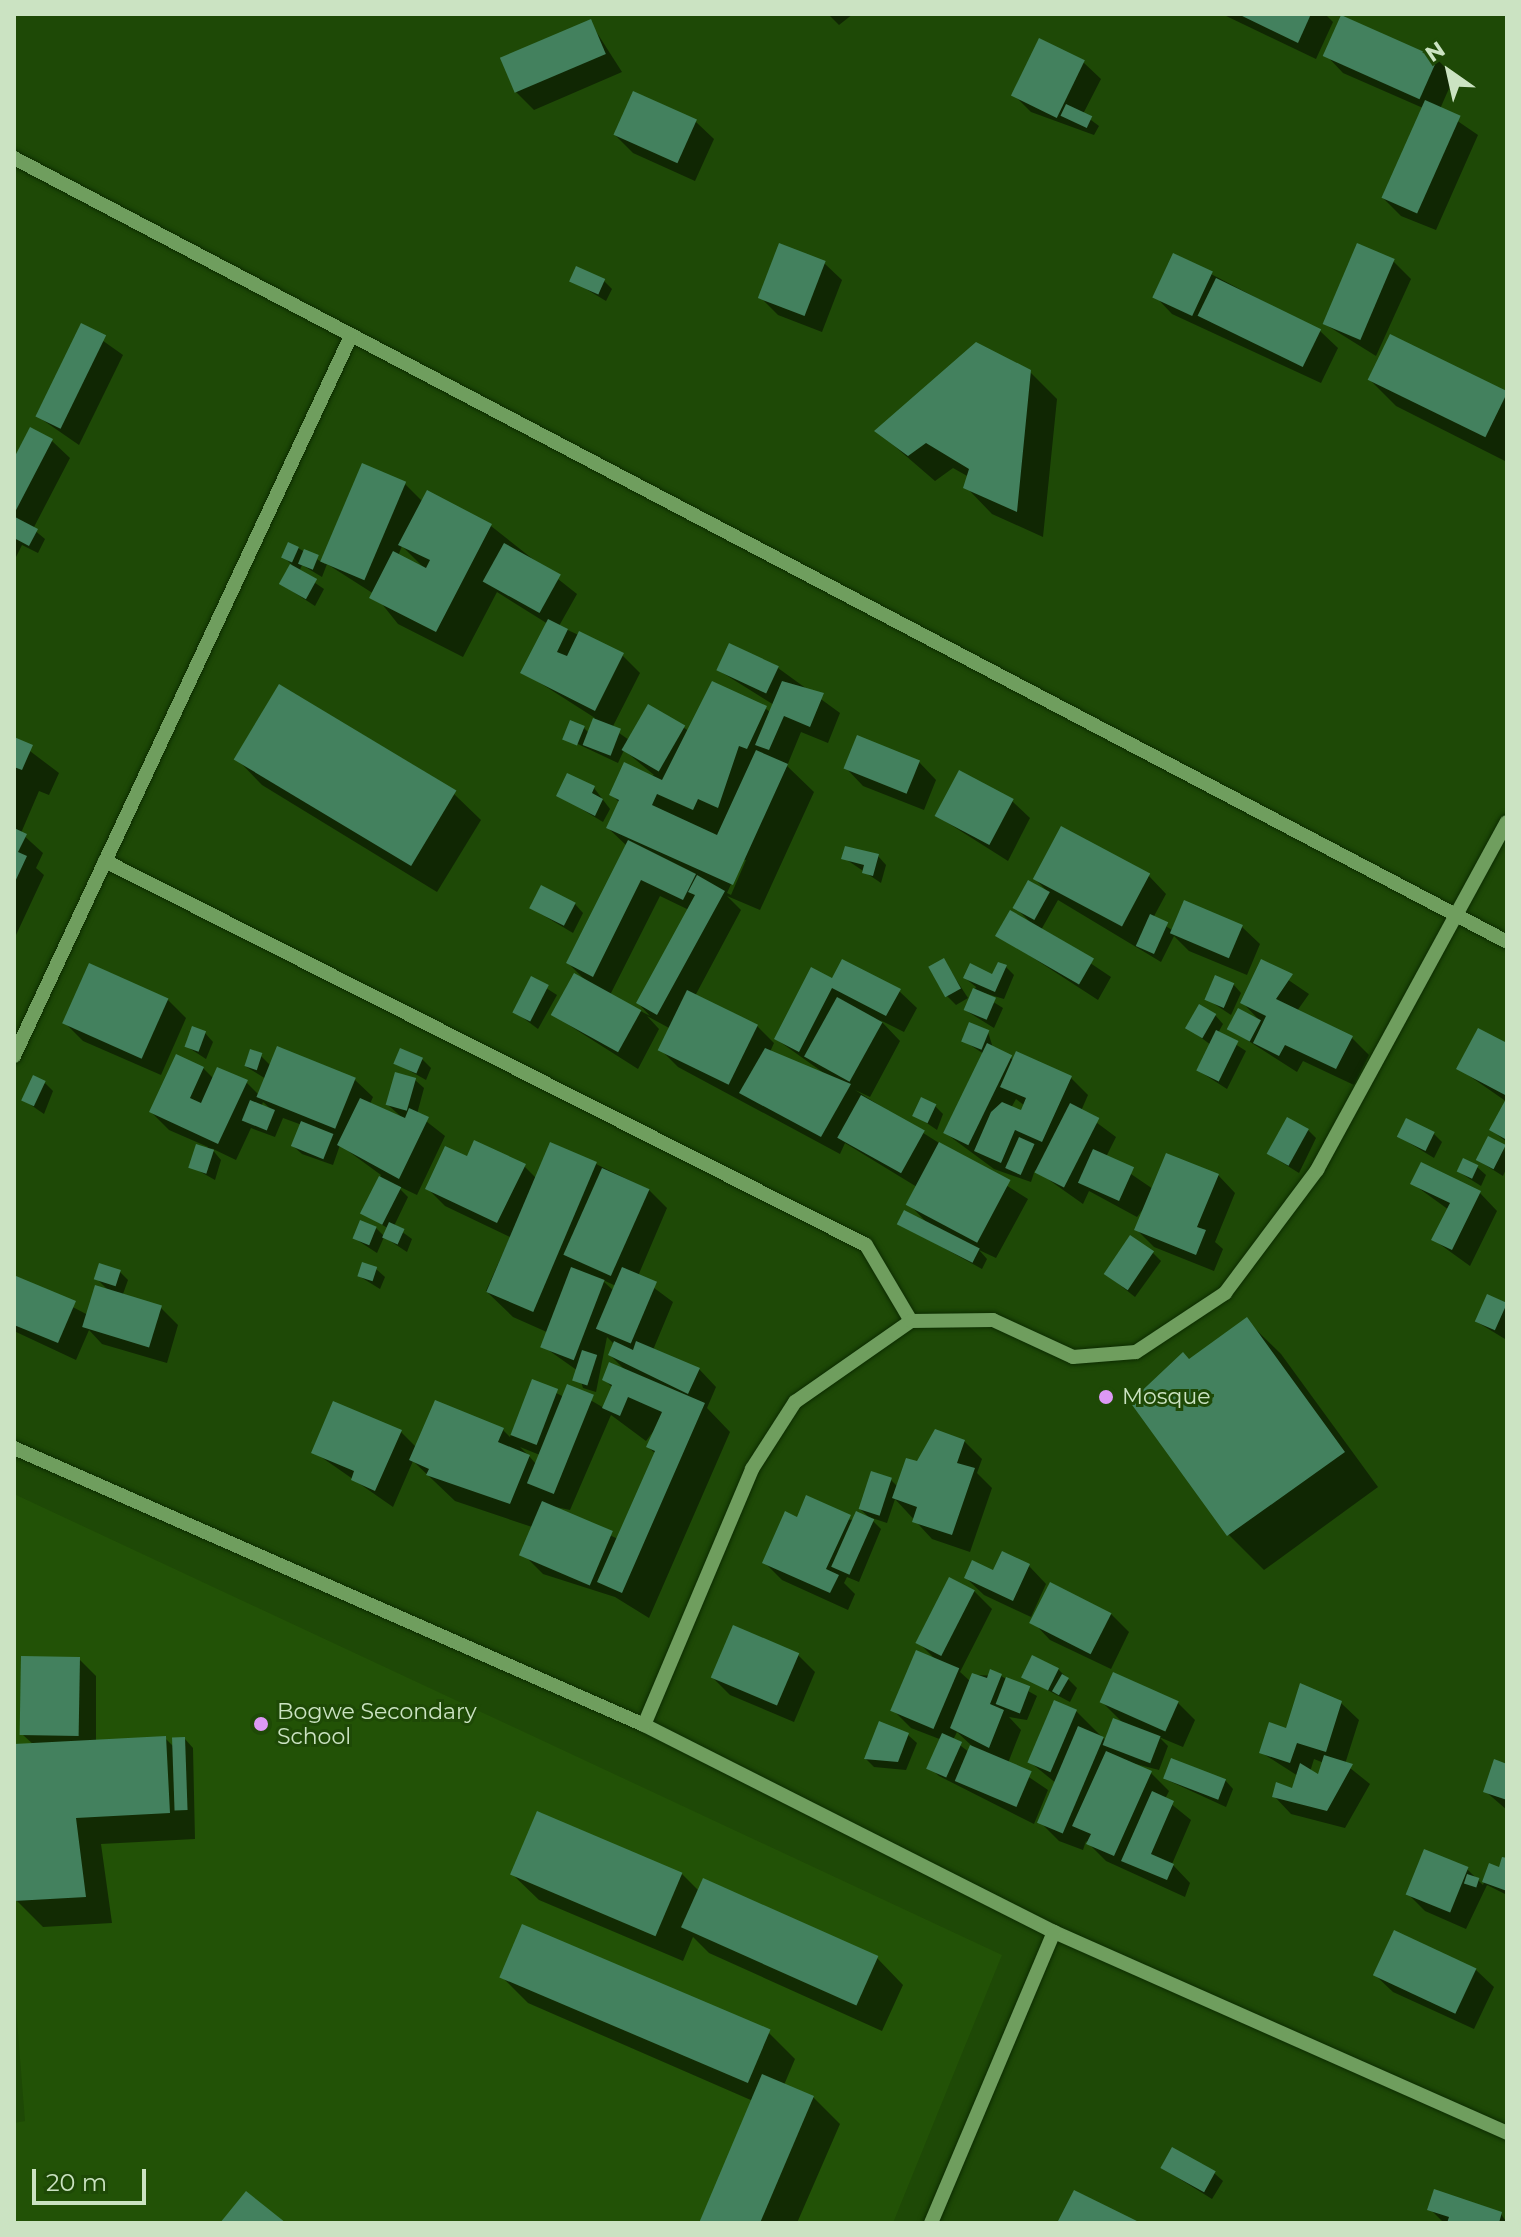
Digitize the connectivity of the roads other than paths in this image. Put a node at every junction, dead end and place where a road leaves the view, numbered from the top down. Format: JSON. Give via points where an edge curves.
{"nodes":[{"id":1,"x":14,"y":158,"type":"edge"},
{"id":2,"x":351,"y":336,"type":"junction"},
{"id":3,"x":1507,"y":822,"type":"edge"},
{"id":4,"x":105,"y":861,"type":"junction"},
{"id":5,"x":1458,"y":917,"type":"junction"},
{"id":6,"x":1507,"y":942,"type":"edge"},
{"id":7,"x":14,"y":1056,"type":"edge"},
{"id":8,"x":911,"y":1321,"type":"junction"},
{"id":9,"x":14,"y":1448,"type":"edge"},
{"id":10,"x":644,"y":1725,"type":"junction"},
{"id":11,"x":1054,"y":1932,"type":"junction"},
{"id":12,"x":1507,"y":2133,"type":"edge"},
{"id":13,"x":931,"y":2223,"type":"edge"}],
"edges":[{"from":1,"to":2,"type":"street"},
{"from":2,"to":4,"type":"street"},
{"from":2,"to":5,"type":"street"},
{"from":3,"to":5,"type":"street"},
{"from":4,"to":7,"type":"street"},
{"from":4,"to":8,"type":"street","via":[[866,1245]]},
{"from":5,"to":6,"type":"street"},
{"from":5,"to":8,"type":"street","via":[[1317,1170],[1225,1293],[1136,1352],[1073,1357],[993,1320]]},
{"from":8,"to":10,"type":"street","via":[[795,1402],[752,1469]]},
{"from":9,"to":10,"type":"street"},
{"from":10,"to":11,"type":"street"},
{"from":11,"to":12,"type":"street"},
{"from":11,"to":13,"type":"street"}]}
